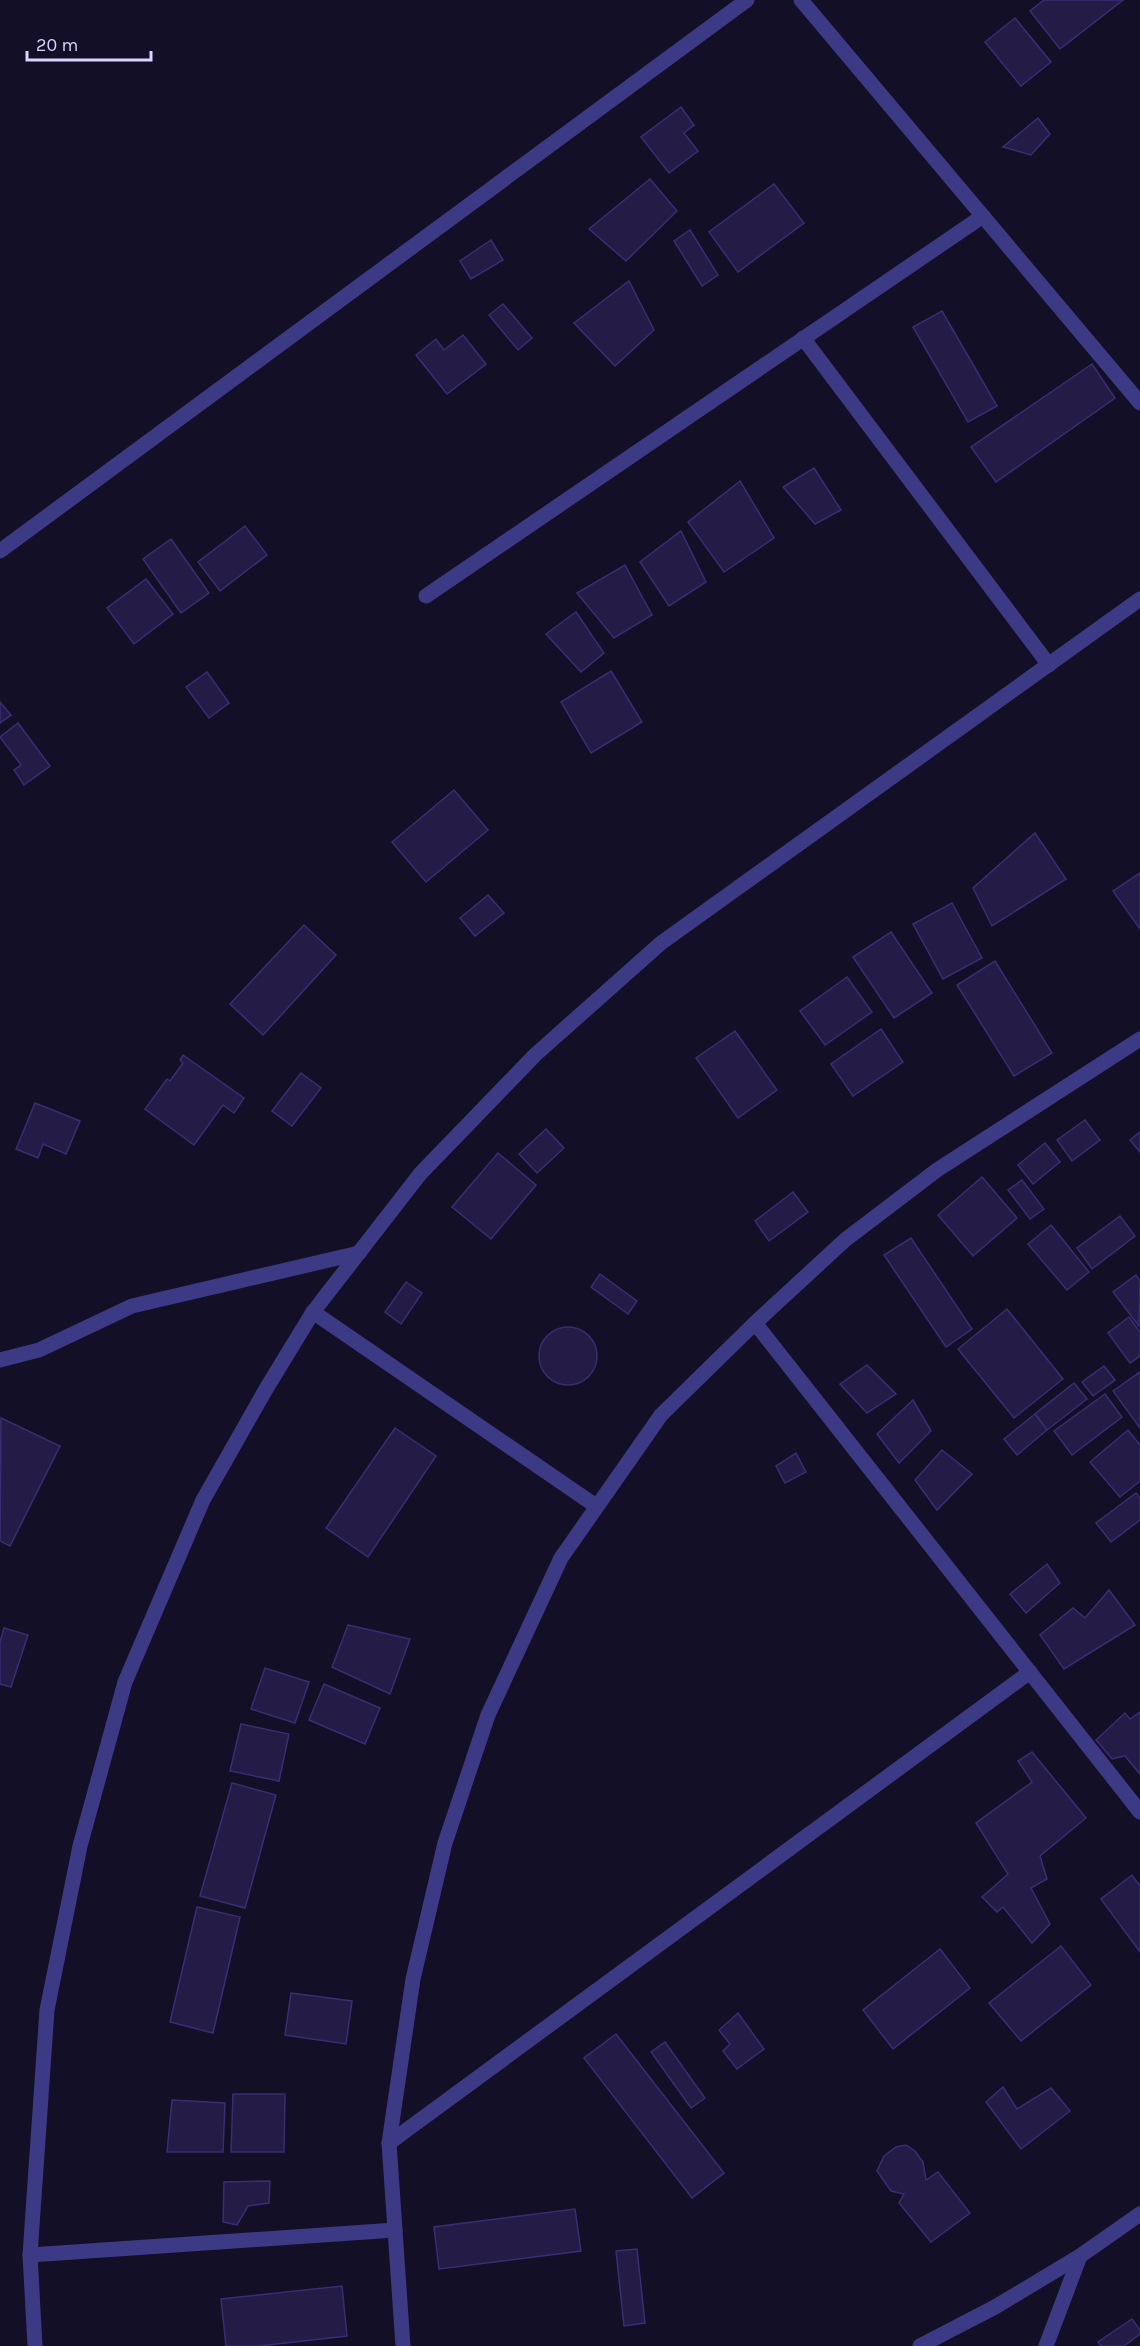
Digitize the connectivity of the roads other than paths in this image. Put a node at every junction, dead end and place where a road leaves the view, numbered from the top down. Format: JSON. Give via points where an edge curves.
{"nodes":[{"id":1,"x":747,"y":0,"type":"edge"},
{"id":2,"x":801,"y":0,"type":"edge"},
{"id":3,"x":983,"y":216,"type":"junction"},
{"id":4,"x":803,"y":338,"type":"junction"},
{"id":5,"x":1140,"y":403,"type":"edge"},
{"id":6,"x":0,"y":551,"type":"edge"},
{"id":7,"x":426,"y":596,"type":"dead end"},
{"id":8,"x":1140,"y":600,"type":"edge"},
{"id":9,"x":1049,"y":665,"type":"junction"},
{"id":10,"x":1138,"y":1044,"type":"edge"},
{"id":11,"x":359,"y":1253,"type":"junction"},
{"id":12,"x":314,"y":1312,"type":"junction"},
{"id":13,"x":755,"y":1323,"type":"junction"},
{"id":14,"x":0,"y":1360,"type":"edge"},
{"id":15,"x":596,"y":1506,"type":"junction"},
{"id":16,"x":1030,"y":1672,"type":"junction"},
{"id":17,"x":1140,"y":1812,"type":"edge"},
{"id":18,"x":389,"y":2143,"type":"junction"},
{"id":19,"x":1140,"y":2214,"type":"edge"},
{"id":20,"x":395,"y":2230,"type":"junction"},
{"id":21,"x":30,"y":2255,"type":"junction"},
{"id":22,"x":1080,"y":2256,"type":"junction"},
{"id":23,"x":35,"y":2346,"type":"edge"},
{"id":24,"x":403,"y":2346,"type":"edge"},
{"id":25,"x":920,"y":2346,"type":"edge"},
{"id":26,"x":1046,"y":2346,"type":"edge"}],
"edges":[{"from":1,"to":6,"type":"street"},
{"from":2,"to":3,"type":"street"},
{"from":3,"to":4,"type":"street"},
{"from":3,"to":5,"type":"street"},
{"from":4,"to":7,"type":"street"},
{"from":4,"to":9,"type":"street"},
{"from":8,"to":9,"type":"street"},
{"from":9,"to":11,"type":"street","via":[[661,943],[527,1064],[420,1174]]},
{"from":10,"to":13,"type":"street","via":[[938,1170],[845,1240]]},
{"from":11,"to":12,"type":"street"},
{"from":11,"to":14,"type":"street","via":[[132,1306],[39,1350]]},
{"from":12,"to":15,"type":"street"},
{"from":12,"to":21,"type":"street","via":[[203,1500],[125,1682],[80,1846],[47,2010]]},
{"from":13,"to":15,"type":"street","via":[[661,1415]]},
{"from":13,"to":16,"type":"street"},
{"from":15,"to":18,"type":"street","via":[[561,1558],[488,1715],[445,1843],[413,1979]]},
{"from":16,"to":17,"type":"street"},
{"from":16,"to":18,"type":"street"},
{"from":18,"to":20,"type":"street"},
{"from":19,"to":22,"type":"street"},
{"from":20,"to":21,"type":"street"},
{"from":20,"to":24,"type":"street"},
{"from":21,"to":23,"type":"street"},
{"from":22,"to":25,"type":"street"},
{"from":22,"to":26,"type":"street"}]}
